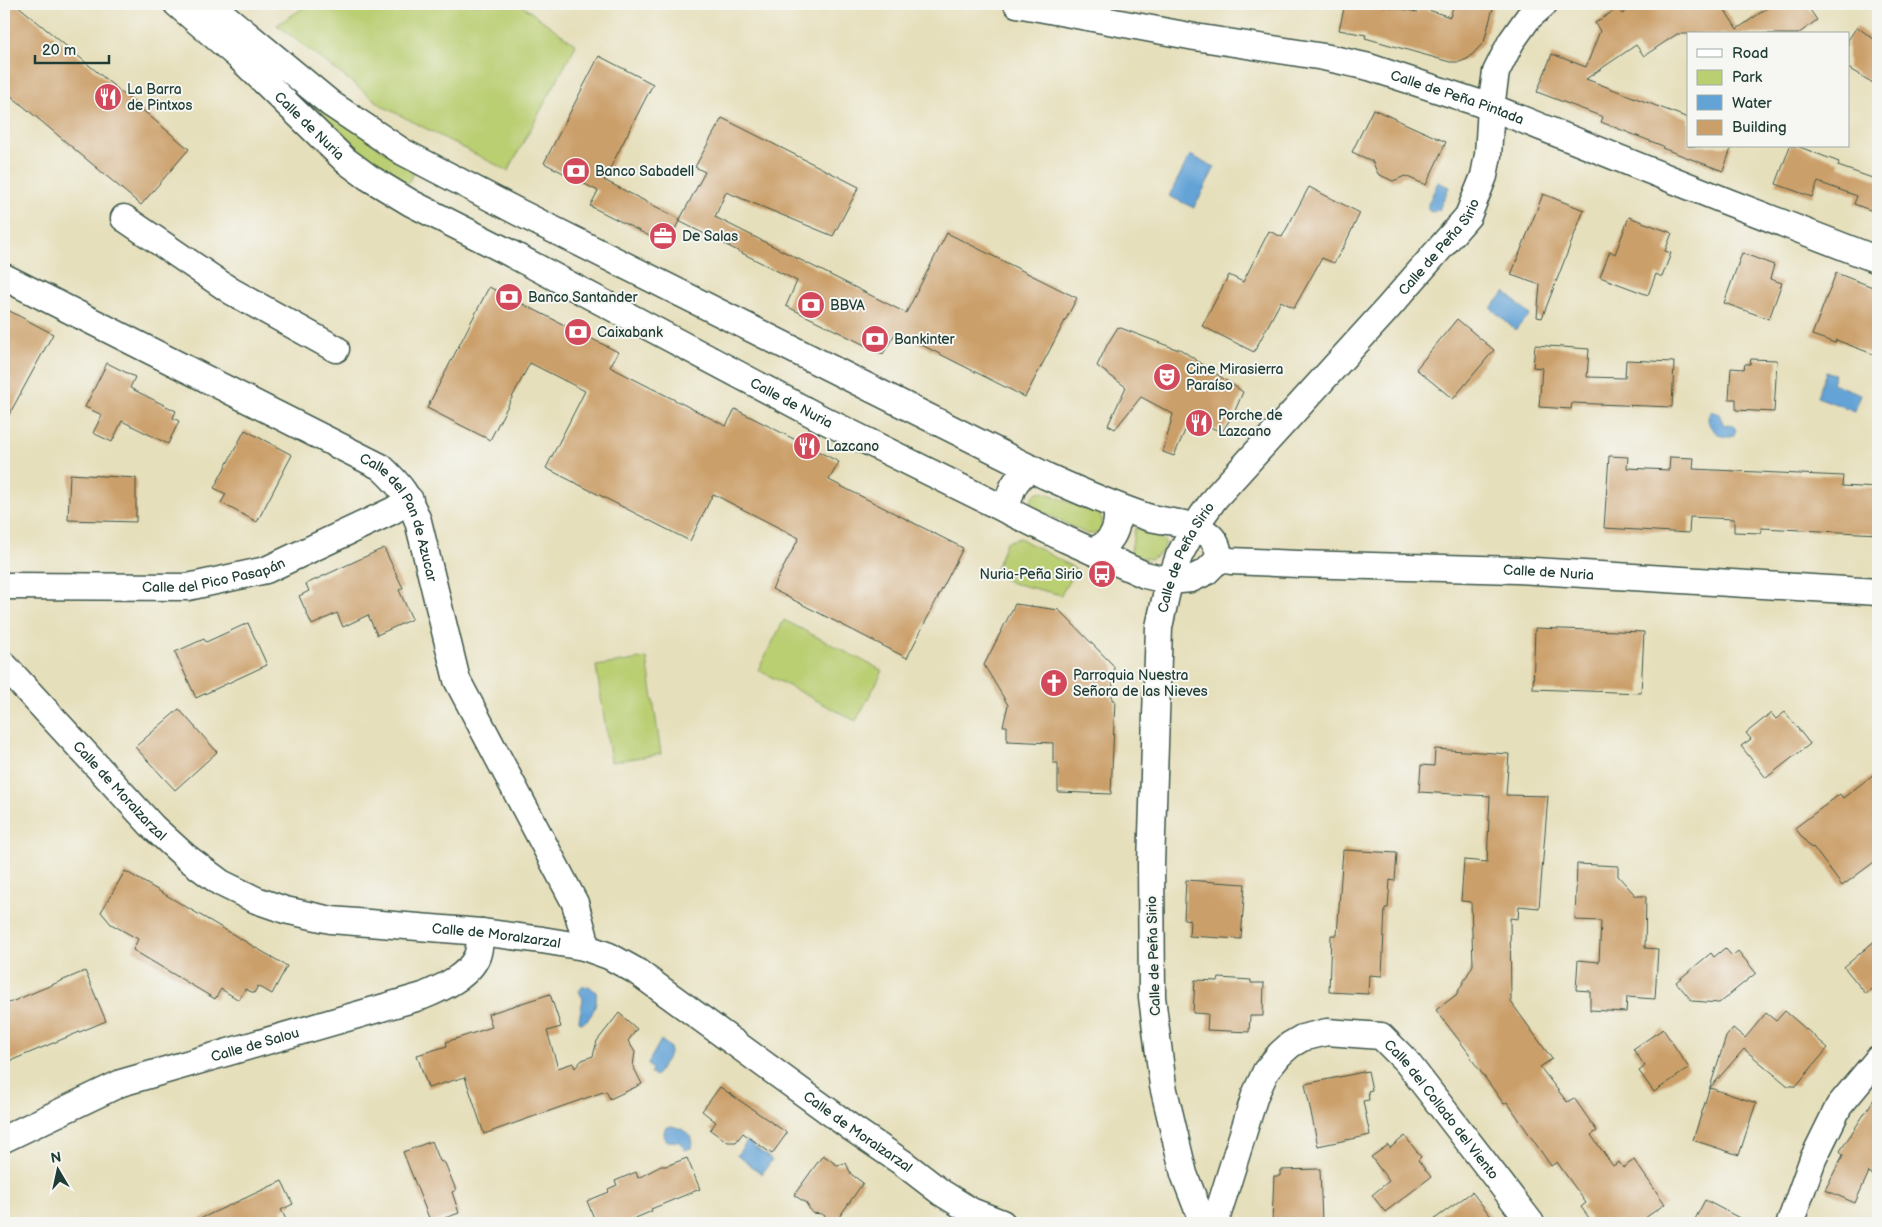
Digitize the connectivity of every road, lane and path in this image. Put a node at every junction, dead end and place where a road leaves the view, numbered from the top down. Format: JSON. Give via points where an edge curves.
{"nodes":[{"id":1,"x":177,"y":4,"type":"edge"},
{"id":2,"x":210,"y":4,"type":"edge"},
{"id":3,"x":1017,"y":4,"type":"edge"},
{"id":4,"x":1544,"y":4,"type":"edge"},
{"id":5,"x":1491,"y":108,"type":"junction"},
{"id":6,"x":476,"y":190,"type":"junction"},
{"id":7,"x":518,"y":212,"type":"junction"},
{"id":8,"x":124,"y":218,"type":"dead end"},
{"id":9,"x":457,"y":226,"type":"junction"},
{"id":10,"x":504,"y":250,"type":"junction"},
{"id":11,"x":1878,"y":260,"type":"edge"},
{"id":12,"x":4,"y":277,"type":"edge"},
{"id":13,"x":336,"y":349,"type":"dead end"},
{"id":14,"x":1032,"y":468,"type":"junction"},
{"id":15,"x":410,"y":500,"type":"junction"},
{"id":16,"x":1116,"y":506,"type":"junction"},
{"id":17,"x":1006,"y":510,"type":"junction"},
{"id":18,"x":1195,"y":526,"type":"junction"},
{"id":19,"x":1092,"y":551,"type":"junction"},
{"id":20,"x":1219,"y":559,"type":"junction"},
{"id":21,"x":1170,"y":581,"type":"junction"},
{"id":22,"x":4,"y":586,"type":"edge"},
{"id":23,"x":1878,"y":592,"type":"edge"},
{"id":24,"x":4,"y":665,"type":"edge"},
{"id":25,"x":482,"y":932,"type":"junction"},
{"id":26,"x":584,"y":948,"type":"junction"},
{"id":27,"x":1878,"y":1059,"type":"edge"},
{"id":28,"x":4,"y":1139,"type":"edge"},
{"id":29,"x":1184,"y":1174,"type":"junction"},
{"id":30,"x":964,"y":1217,"type":"edge"},
{"id":31,"x":1002,"y":1223,"type":"edge"},
{"id":32,"x":1182,"y":1223,"type":"edge"},
{"id":33,"x":1203,"y":1223,"type":"edge"},
{"id":34,"x":1215,"y":1223,"type":"edge"},
{"id":35,"x":1531,"y":1223,"type":"edge"},
{"id":36,"x":1790,"y":1223,"type":"edge"}],
"edges":[{"from":1,"to":9,"type":"street","name":"Calle de Nuria","via":[[239,57],[345,160],[411,203]]},
{"from":2,"to":6,"type":"street","name":"Calle de Nuria","via":[[331,104],[403,152]]},
{"from":3,"to":5,"type":"street","name":"Calle de Peña Pintada","via":[[1324,57],[1369,68]]},
{"from":4,"to":5,"type":"street","name":"Calle de Peña Sirio","via":[[1528,18],[1511,42],[1496,72]]},
{"from":5,"to":11,"type":"street","name":"Calle de Peña Pintada"},
{"from":5,"to":18,"type":"street","name":"Calle de Peña Sirio","via":[[1484,176],[1468,216],[1215,498]]},
{"from":6,"to":7,"type":"street","name":"Calle de Nuria"},
{"from":6,"to":9,"type":"street","via":[[474,202]]},
{"from":7,"to":10,"type":"street","via":[[504,238]]},
{"from":7,"to":14,"type":"street","name":"Calle de Nuria"},
{"from":8,"to":13,"type":"street","via":[[231,291]]},
{"from":9,"to":10,"type":"street","name":"Calle de Nuria"},
{"from":10,"to":17,"type":"street","name":"Calle de Nuria","via":[[824,420]]},
{"from":12,"to":15,"type":"street","name":"Calle del Pan de Azucar","via":[[381,467]]},
{"from":14,"to":16,"type":"street","name":"Calle de Nuria"},
{"from":14,"to":17,"type":"street","via":[[1013,486]]},
{"from":15,"to":22,"type":"street","name":"Calle del Pico Pasapán","via":[[266,570],[188,587]]},
{"from":15,"to":26,"type":"street","name":"Calle del Pan de Azucar","via":[[457,680],[575,903],[584,935]]},
{"from":16,"to":18,"type":"street","name":"Calle de Nuria","via":[[1161,521]]},
{"from":16,"to":19,"type":"street","via":[[1118,518],[1110,540],[1102,548]]},
{"from":17,"to":19,"type":"street","name":"Calle de Nuria"},
{"from":18,"to":20,"type":"street","name":"Calle de Nuria","via":[[1209,534],[1216,543]]},
{"from":18,"to":21,"type":"street","name":"Calle de Peña Sirio"},
{"from":19,"to":21,"type":"street","name":"Calle de Nuria","via":[[1145,575]]},
{"from":20,"to":21,"type":"street","name":"Calle de Nuria","via":[[1206,572],[1192,579]]},
{"from":20,"to":23,"type":"street","name":"Calle de Nuria","via":[[1254,563],[1517,570]]},
{"from":21,"to":29,"type":"street","name":"Calle de Peña Sirio","via":[[1157,642],[1151,864],[1152,996],[1163,1086]]},
{"from":24,"to":25,"type":"street","name":"Calle de Moralzarzal","via":[[154,827],[221,884],[285,910],[331,920]]},
{"from":25,"to":26,"type":"street","name":"Calle de Moralzarzal"},
{"from":25,"to":28,"type":"street","name":"Calle de Salou","via":[[476,958],[468,969],[442,988],[121,1083]]},
{"from":26,"to":30,"type":"street","name":"Calle de Moralzarzal","via":[[609,956],[636,971],[853,1130],[903,1162]]},
{"from":27,"to":36,"type":"street","via":[[1840,1106],[1813,1159]]},
{"from":29,"to":32,"type":"street"},
{"from":29,"to":33,"type":"street","name":"Calle de Peña Sirio"},
{"from":30,"to":31,"type":"street","name":"Calle de Moralzarzal"},
{"from":34,"to":35,"type":"street","name":"Calle del Collado del Viento","via":[[1255,1095],[1266,1071],[1290,1045],[1327,1032],[1380,1036],[1406,1061]]}]}
